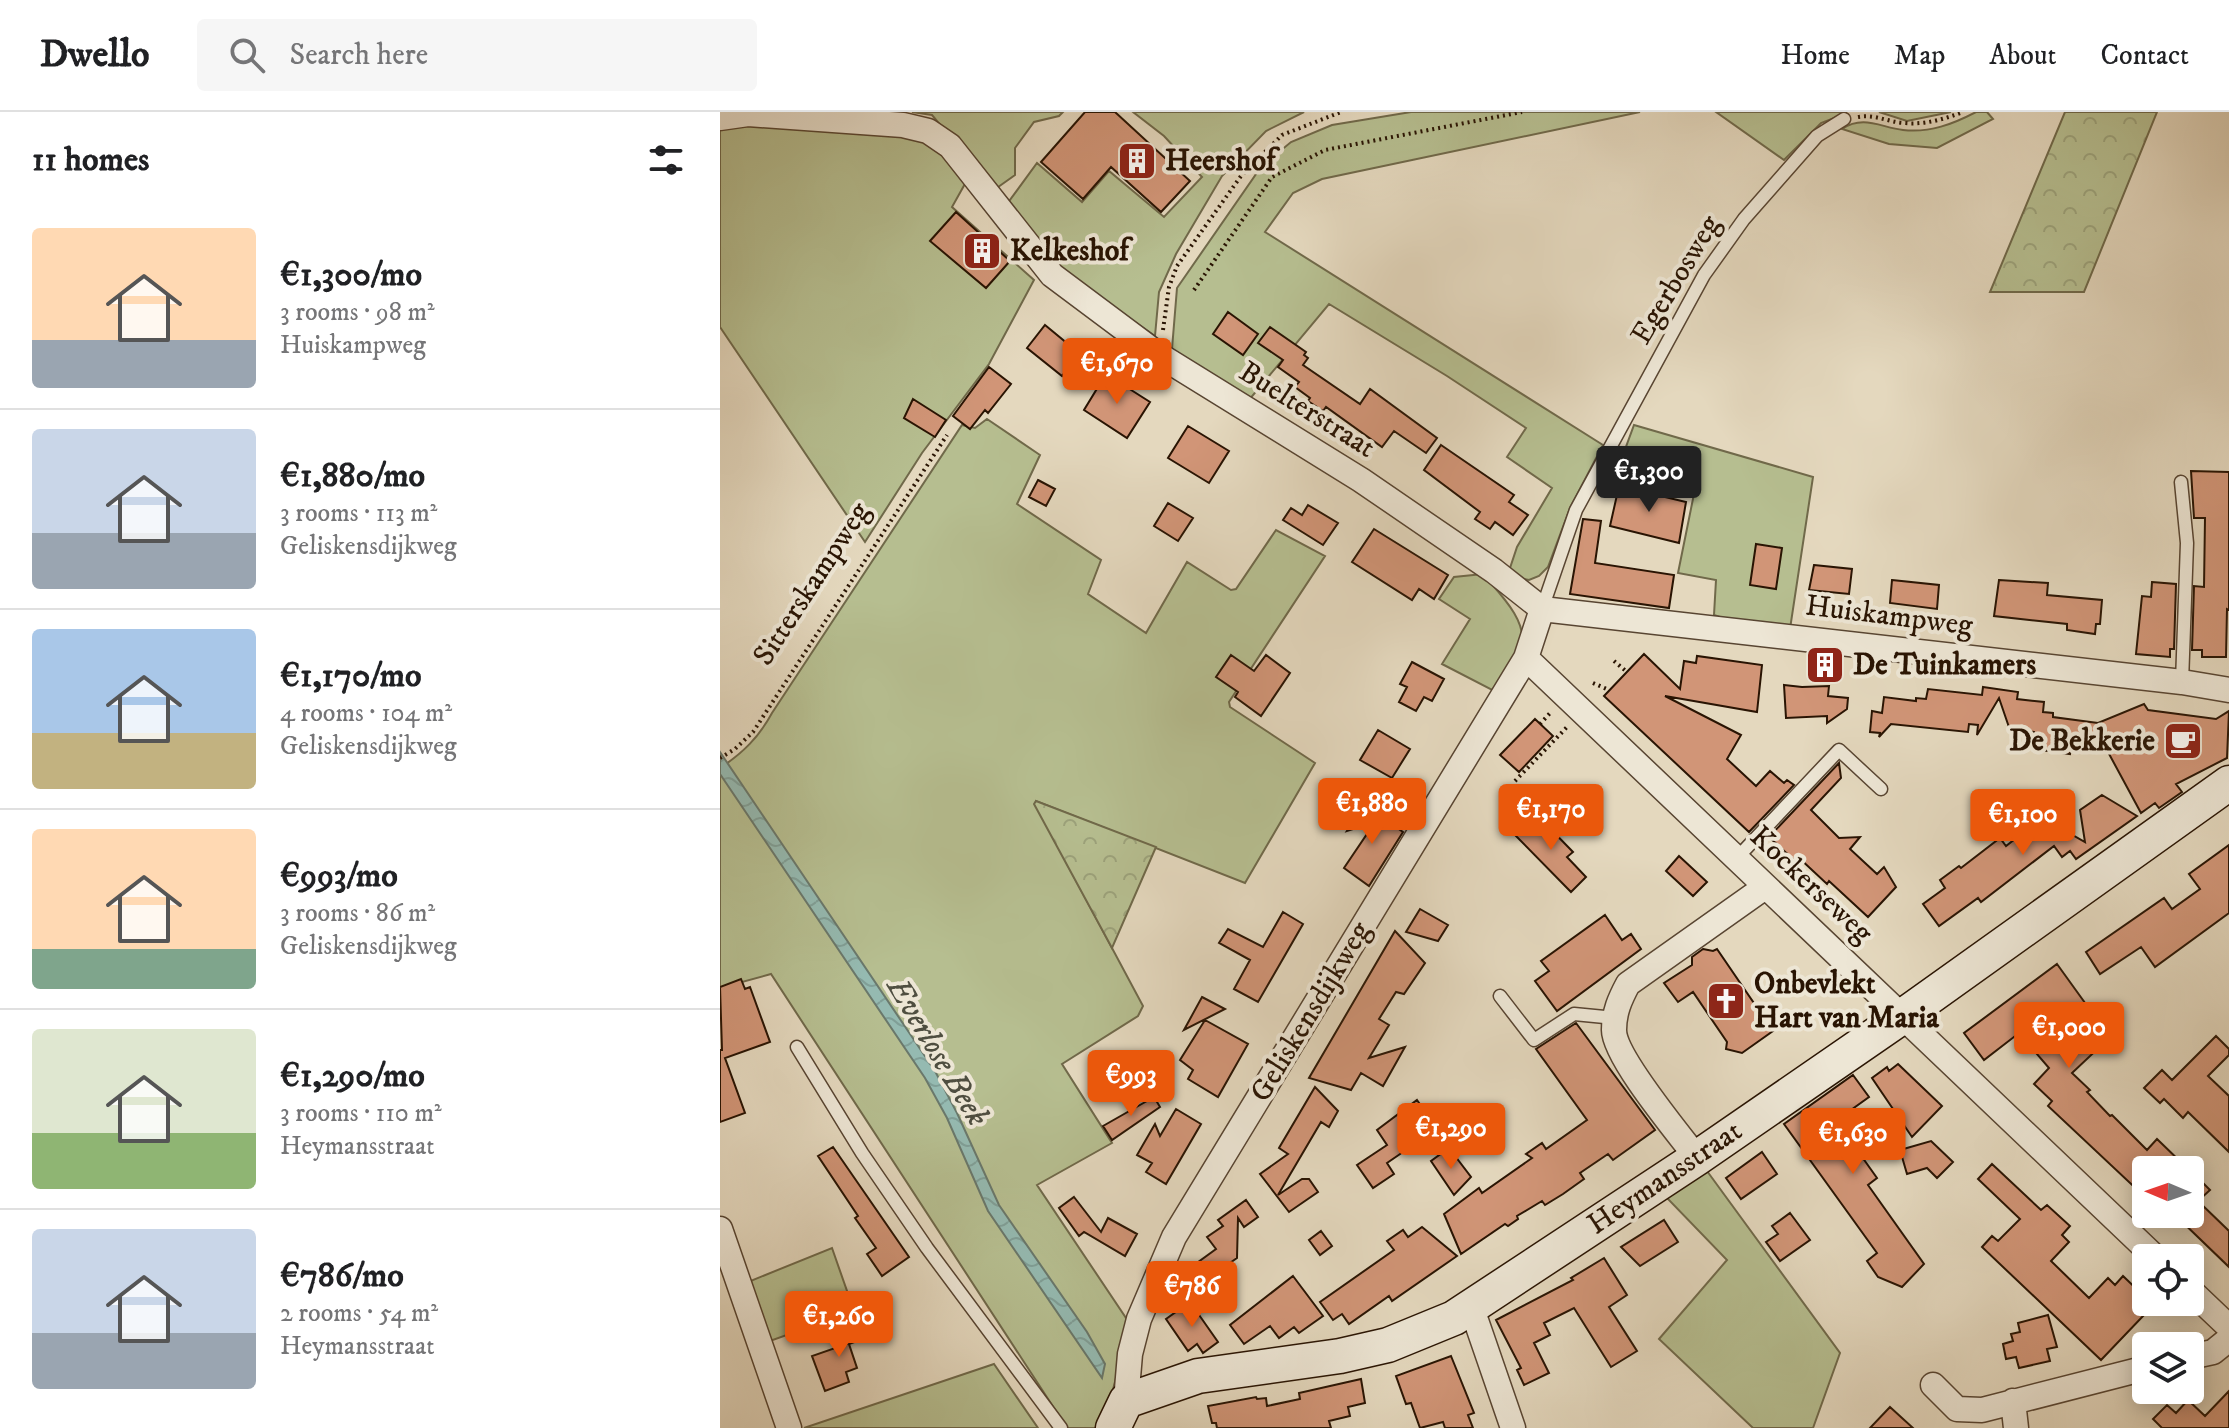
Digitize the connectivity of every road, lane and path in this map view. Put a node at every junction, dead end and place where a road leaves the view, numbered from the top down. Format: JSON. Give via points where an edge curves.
{"nodes":[{"id":1,"x":1341,"y":112,"type":"edge"},
{"id":2,"x":1522,"y":112,"type":"edge"},
{"id":3,"x":1963,"y":112,"type":"edge"},
{"id":4,"x":720,"y":118,"type":"edge"},
{"id":5,"x":1844,"y":119,"type":"joint"},
{"id":6,"x":1194,"y":290,"type":"dead end"},
{"id":7,"x":1159,"y":355,"type":"junction"},
{"id":8,"x":947,"y":435,"type":"dead end"},
{"id":9,"x":2181,"y":482,"type":"dead end"},
{"id":10,"x":1542,"y":609,"type":"junction"},
{"id":11,"x":1526,"y":658,"type":"junction"},
{"id":12,"x":1614,"y":661,"type":"dead end"},
{"id":13,"x":1627,"y":672,"type":"dead end"},
{"id":14,"x":2182,"y":682,"type":"junction"},
{"id":15,"x":1593,"y":683,"type":"dead end"},
{"id":16,"x":1609,"y":690,"type":"dead end"},
{"id":17,"x":2229,"y":690,"type":"edge"},
{"id":18,"x":1581,"y":711,"type":"junction"},
{"id":19,"x":720,"y":758,"type":"edge"},
{"id":20,"x":1515,"y":781,"type":"dead end"},
{"id":21,"x":2229,"y":783,"type":"edge"},
{"id":22,"x":1881,"y":789,"type":"dead end"},
{"id":23,"x":1736,"y":859,"type":"junction"},
{"id":24,"x":1765,"y":887,"type":"junction"},
{"id":25,"x":1500,"y":996,"type":"dead end"},
{"id":26,"x":1903,"y":1016,"type":"junction"},
{"id":27,"x":1615,"y":1018,"type":"junction"},
{"id":28,"x":797,"y":1047,"type":"dead end"},
{"id":29,"x":1697,"y":1158,"type":"junction"},
{"id":30,"x":720,"y":1229,"type":"edge"},
{"id":31,"x":2141,"y":1244,"type":"edge"},
{"id":32,"x":2204,"y":1303,"type":"edge"},
{"id":33,"x":1471,"y":1306,"type":"junction"},
{"id":34,"x":2229,"y":1327,"type":"edge"},
{"id":35,"x":2229,"y":1339,"type":"edge"},
{"id":36,"x":2204,"y":1354,"type":"edge"},
{"id":37,"x":2132,"y":1371,"type":"edge"},
{"id":38,"x":1933,"y":1385,"type":"dead end"},
{"id":39,"x":2013,"y":1401,"type":"junction"},
{"id":40,"x":1120,"y":1415,"type":"edge"},
{"id":41,"x":789,"y":1428,"type":"edge"},
{"id":42,"x":1061,"y":1428,"type":"edge"},
{"id":43,"x":1513,"y":1428,"type":"edge"},
{"id":44,"x":2016,"y":1428,"type":"edge"}],
"edges":[{"from":1,"to":7,"type":"path","via":[[1282,135],[1241,176],[1177,266]]},
{"from":2,"to":6,"type":"path","via":[[1325,150],[1272,177]]},
{"from":3,"to":5,"type":"path","via":[[1915,123],[1871,115]]},
{"from":4,"to":7,"type":"street","name":"Buelterstraat","via":[[748,114],[928,131],[950,146],[1052,275]]},
{"from":5,"to":10,"type":"lane","name":"Egerbosweg","via":[[1817,136],[1744,219],[1704,275],[1576,510]]},
{"from":7,"to":10,"type":"street","name":"Buelterstraat","via":[[1361,480]]},
{"from":8,"to":19,"type":"path","name":"Sitterskampweg","via":[[753,732]]},
{"from":9,"to":14,"type":"lane","via":[[2187,543]]},
{"from":10,"to":11,"type":"street","name":"Geliskensdijkweg"},
{"from":10,"to":14,"type":"street","name":"Huiskampweg"},
{"from":11,"to":18,"type":"street","name":"Kockerseweg"},
{"from":11,"to":40,"type":"street","name":"Geliskensdijkweg","via":[[1174,1237],[1139,1319]]},
{"from":12,"to":13,"type":"path"},
{"from":14,"to":17,"type":"street","name":"Huiskampweg"},
{"from":15,"to":16,"type":"path"},
{"from":18,"to":20,"type":"path"},
{"from":18,"to":23,"type":"street","name":"Kockerseweg"},
{"from":21,"to":26,"type":"street","name":"Heymansstraat"},
{"from":22,"to":23,"type":"lane","via":[[1839,750]]},
{"from":23,"to":24,"type":"street","name":"Kockerseweg"},
{"from":24,"to":26,"type":"street","name":"Kockerseweg"},
{"from":24,"to":27,"type":"street","via":[[1628,984]]},
{"from":25,"to":27,"type":"lane","via":[[1534,1040],[1574,1014]]},
{"from":26,"to":29,"type":"street","name":"Heymansstraat"},
{"from":26,"to":31,"type":"street","name":"Kockerseweg"},
{"from":27,"to":29,"type":"street","via":[[1614,1033],[1624,1059]]},
{"from":28,"to":42,"type":"lane","via":[[919,1236]]},
{"from":29,"to":33,"type":"street","name":"Heymansstraat"},
{"from":30,"to":41,"type":"street"},
{"from":32,"to":34,"type":"street"},
{"from":33,"to":40,"type":"street","name":"Heymansstraat","via":[[1388,1345],[1198,1376]]},
{"from":33,"to":43,"type":"street"},
{"from":35,"to":36,"type":"street"},
{"from":37,"to":39,"type":"street"},
{"from":38,"to":39,"type":"street","via":[[1957,1409],[1982,1410]]},
{"from":39,"to":44,"type":"street"}]}
